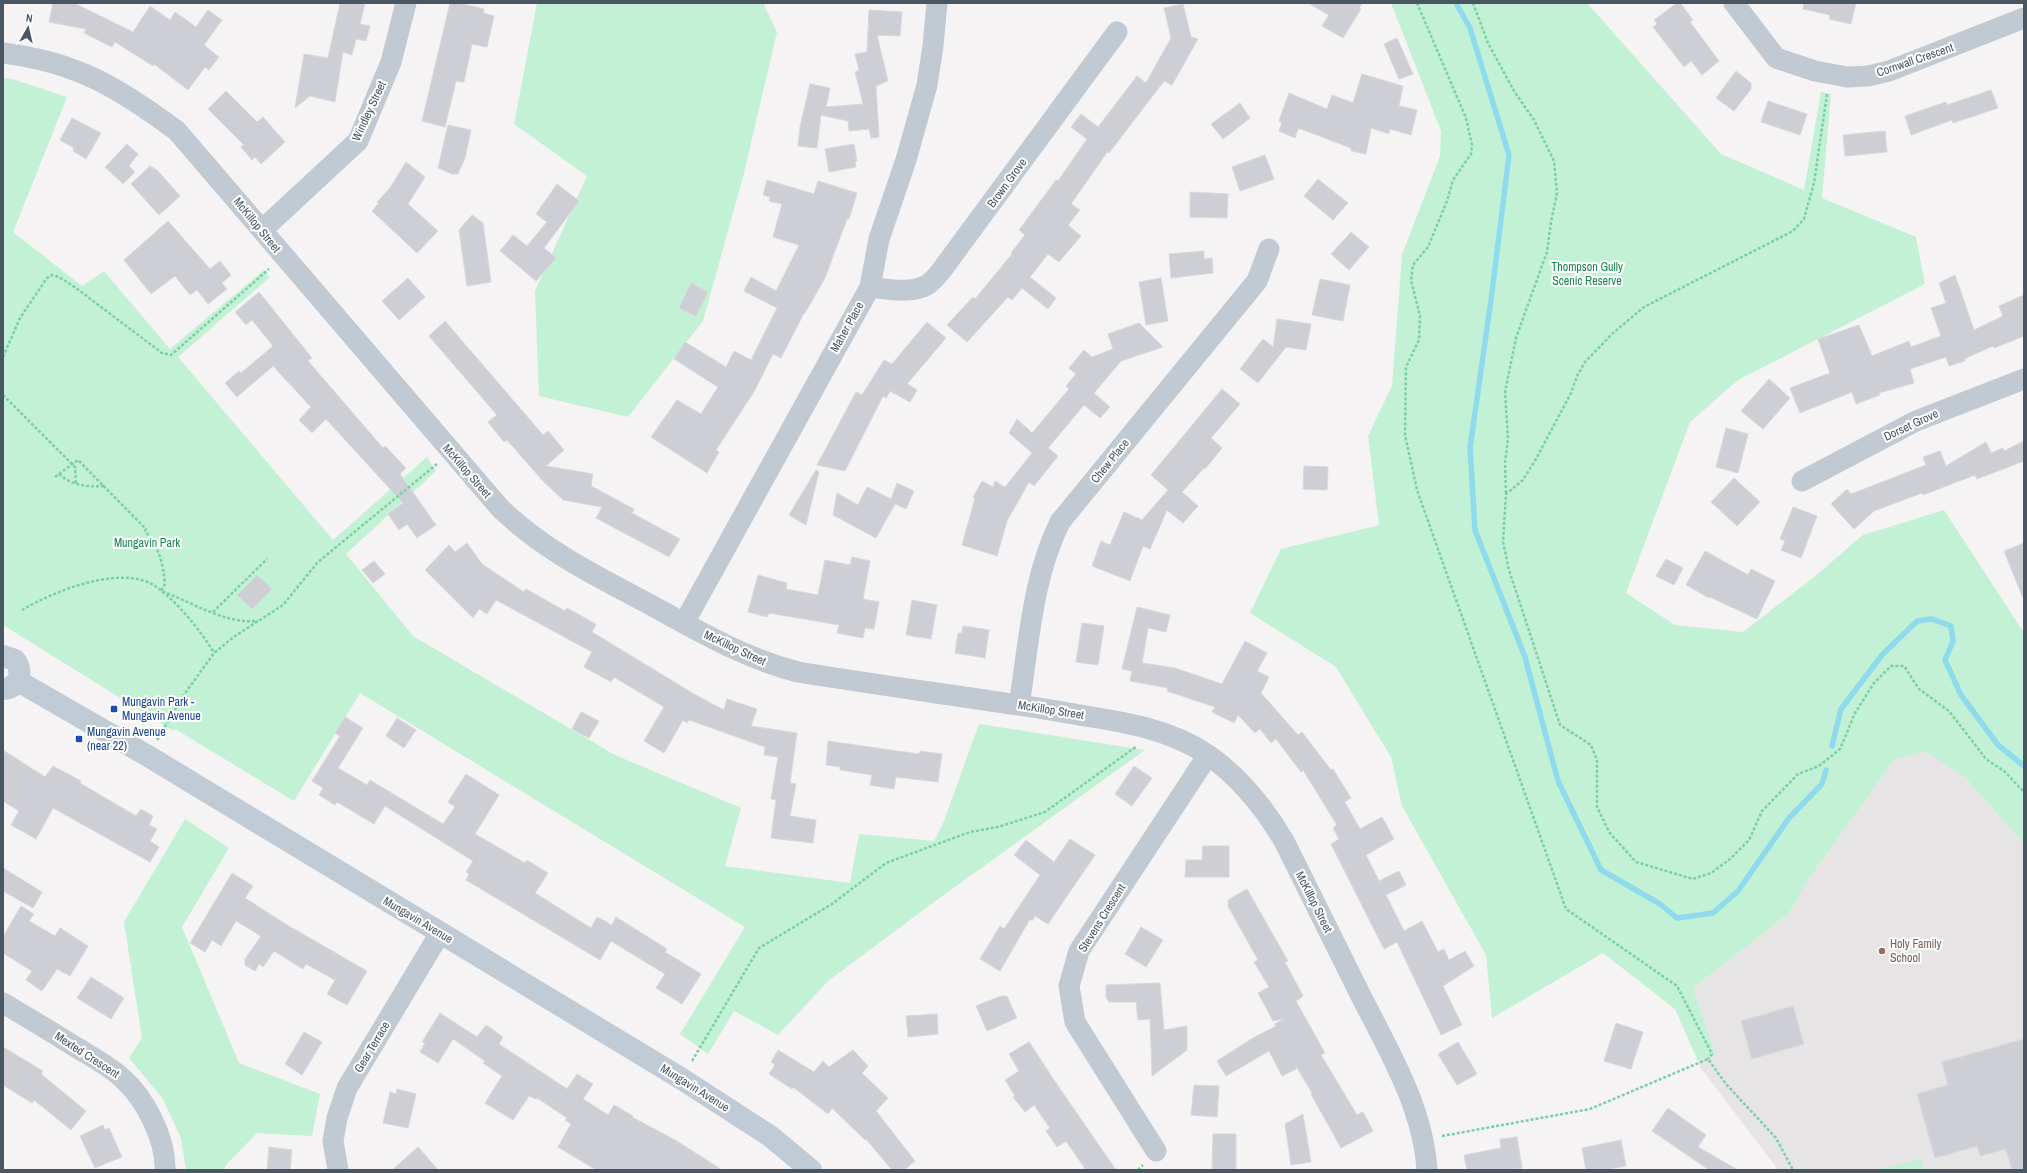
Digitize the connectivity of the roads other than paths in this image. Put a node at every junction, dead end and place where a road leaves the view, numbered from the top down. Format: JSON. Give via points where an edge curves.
{"nodes":[{"id":1,"x":406,"y":3,"type":"edge"},
{"id":2,"x":937,"y":3,"type":"edge"},
{"id":3,"x":1734,"y":3,"type":"edge"},
{"id":4,"x":2024,"y":18,"type":"edge"},
{"id":5,"x":1118,"y":32,"type":"dead end"},
{"id":6,"x":3,"y":53,"type":"edge"},
{"id":7,"x":262,"y":230,"type":"junction"},
{"id":8,"x":1269,"y":249,"type":"dead end"},
{"id":9,"x":870,"y":287,"type":"junction"},
{"id":10,"x":2024,"y":378,"type":"edge"},
{"id":11,"x":1802,"y":481,"type":"dead end"},
{"id":12,"x":684,"y":623,"type":"junction"},
{"id":13,"x":3,"y":656,"type":"edge"},
{"id":14,"x":10,"y":685,"type":"edge"},
{"id":15,"x":1019,"y":705,"type":"junction"},
{"id":16,"x":1208,"y":755,"type":"junction"},
{"id":17,"x":440,"y":933,"type":"junction"},
{"id":18,"x":3,"y":1003,"type":"edge"},
{"id":19,"x":1156,"y":1151,"type":"dead end"},
{"id":20,"x":165,"y":1170,"type":"edge"},
{"id":21,"x":338,"y":1170,"type":"edge"},
{"id":22,"x":811,"y":1170,"type":"edge"},
{"id":23,"x":1427,"y":1170,"type":"edge"}],
"edges":[{"from":1,"to":7,"type":"street","name":"Windley Street","via":[[391,62],[358,141]]},
{"from":2,"to":9,"type":"street","name":"Maher Place","via":[[927,85],[906,160],[879,239]]},
{"from":3,"to":4,"type":"street","name":"Cornwall Crescent","via":[[1776,58],[1830,75],[1847,77],[1889,71]]},
{"from":5,"to":9,"type":"street","name":"Brown Grove","via":[[941,271],[927,285],[913,289]]},
{"from":6,"to":7,"type":"street","name":"McKillop Street","via":[[74,69],[104,82],[139,103],[177,131]]},
{"from":7,"to":12,"type":"street","name":"McKillop Street","via":[[451,452],[520,527],[573,563]]},
{"from":8,"to":15,"type":"street","name":"Chew Place","via":[[1257,281],[1060,522],[1050,541],[1040,573]]},
{"from":9,"to":12,"type":"street","name":"Maher Place"},
{"from":10,"to":11,"type":"street","name":"Dorset Grove","via":[[1916,421]]},
{"from":12,"to":15,"type":"street","name":"McKillop Street","via":[[748,657],[798,672]]},
{"from":13,"to":14,"type":"main road","via":[[10,657],[20,670]]},
{"from":14,"to":17,"type":"main road","name":"Mungavin Avenue","via":[[148,756]]},
{"from":15,"to":16,"type":"street","name":"McKillop Street","via":[[1121,722],[1158,731]]},
{"from":16,"to":19,"type":"street","name":"Stevens Crescent","via":[[1080,951],[1069,986],[1075,1022]]},
{"from":16,"to":23,"type":"street","name":"McKillop Street","via":[[1249,791],[1268,814],[1284,841],[1393,1059],[1416,1111]]},
{"from":17,"to":21,"type":"street","name":"Gear Terrace","via":[[347,1088],[337,1118],[333,1141]]},
{"from":17,"to":22,"type":"main road","name":"Mungavin Avenue","via":[[682,1079],[770,1136]]},
{"from":18,"to":20,"type":"street","name":"Mexted Crescent","via":[[98,1060],[122,1078],[142,1100],[157,1130]]}]}
